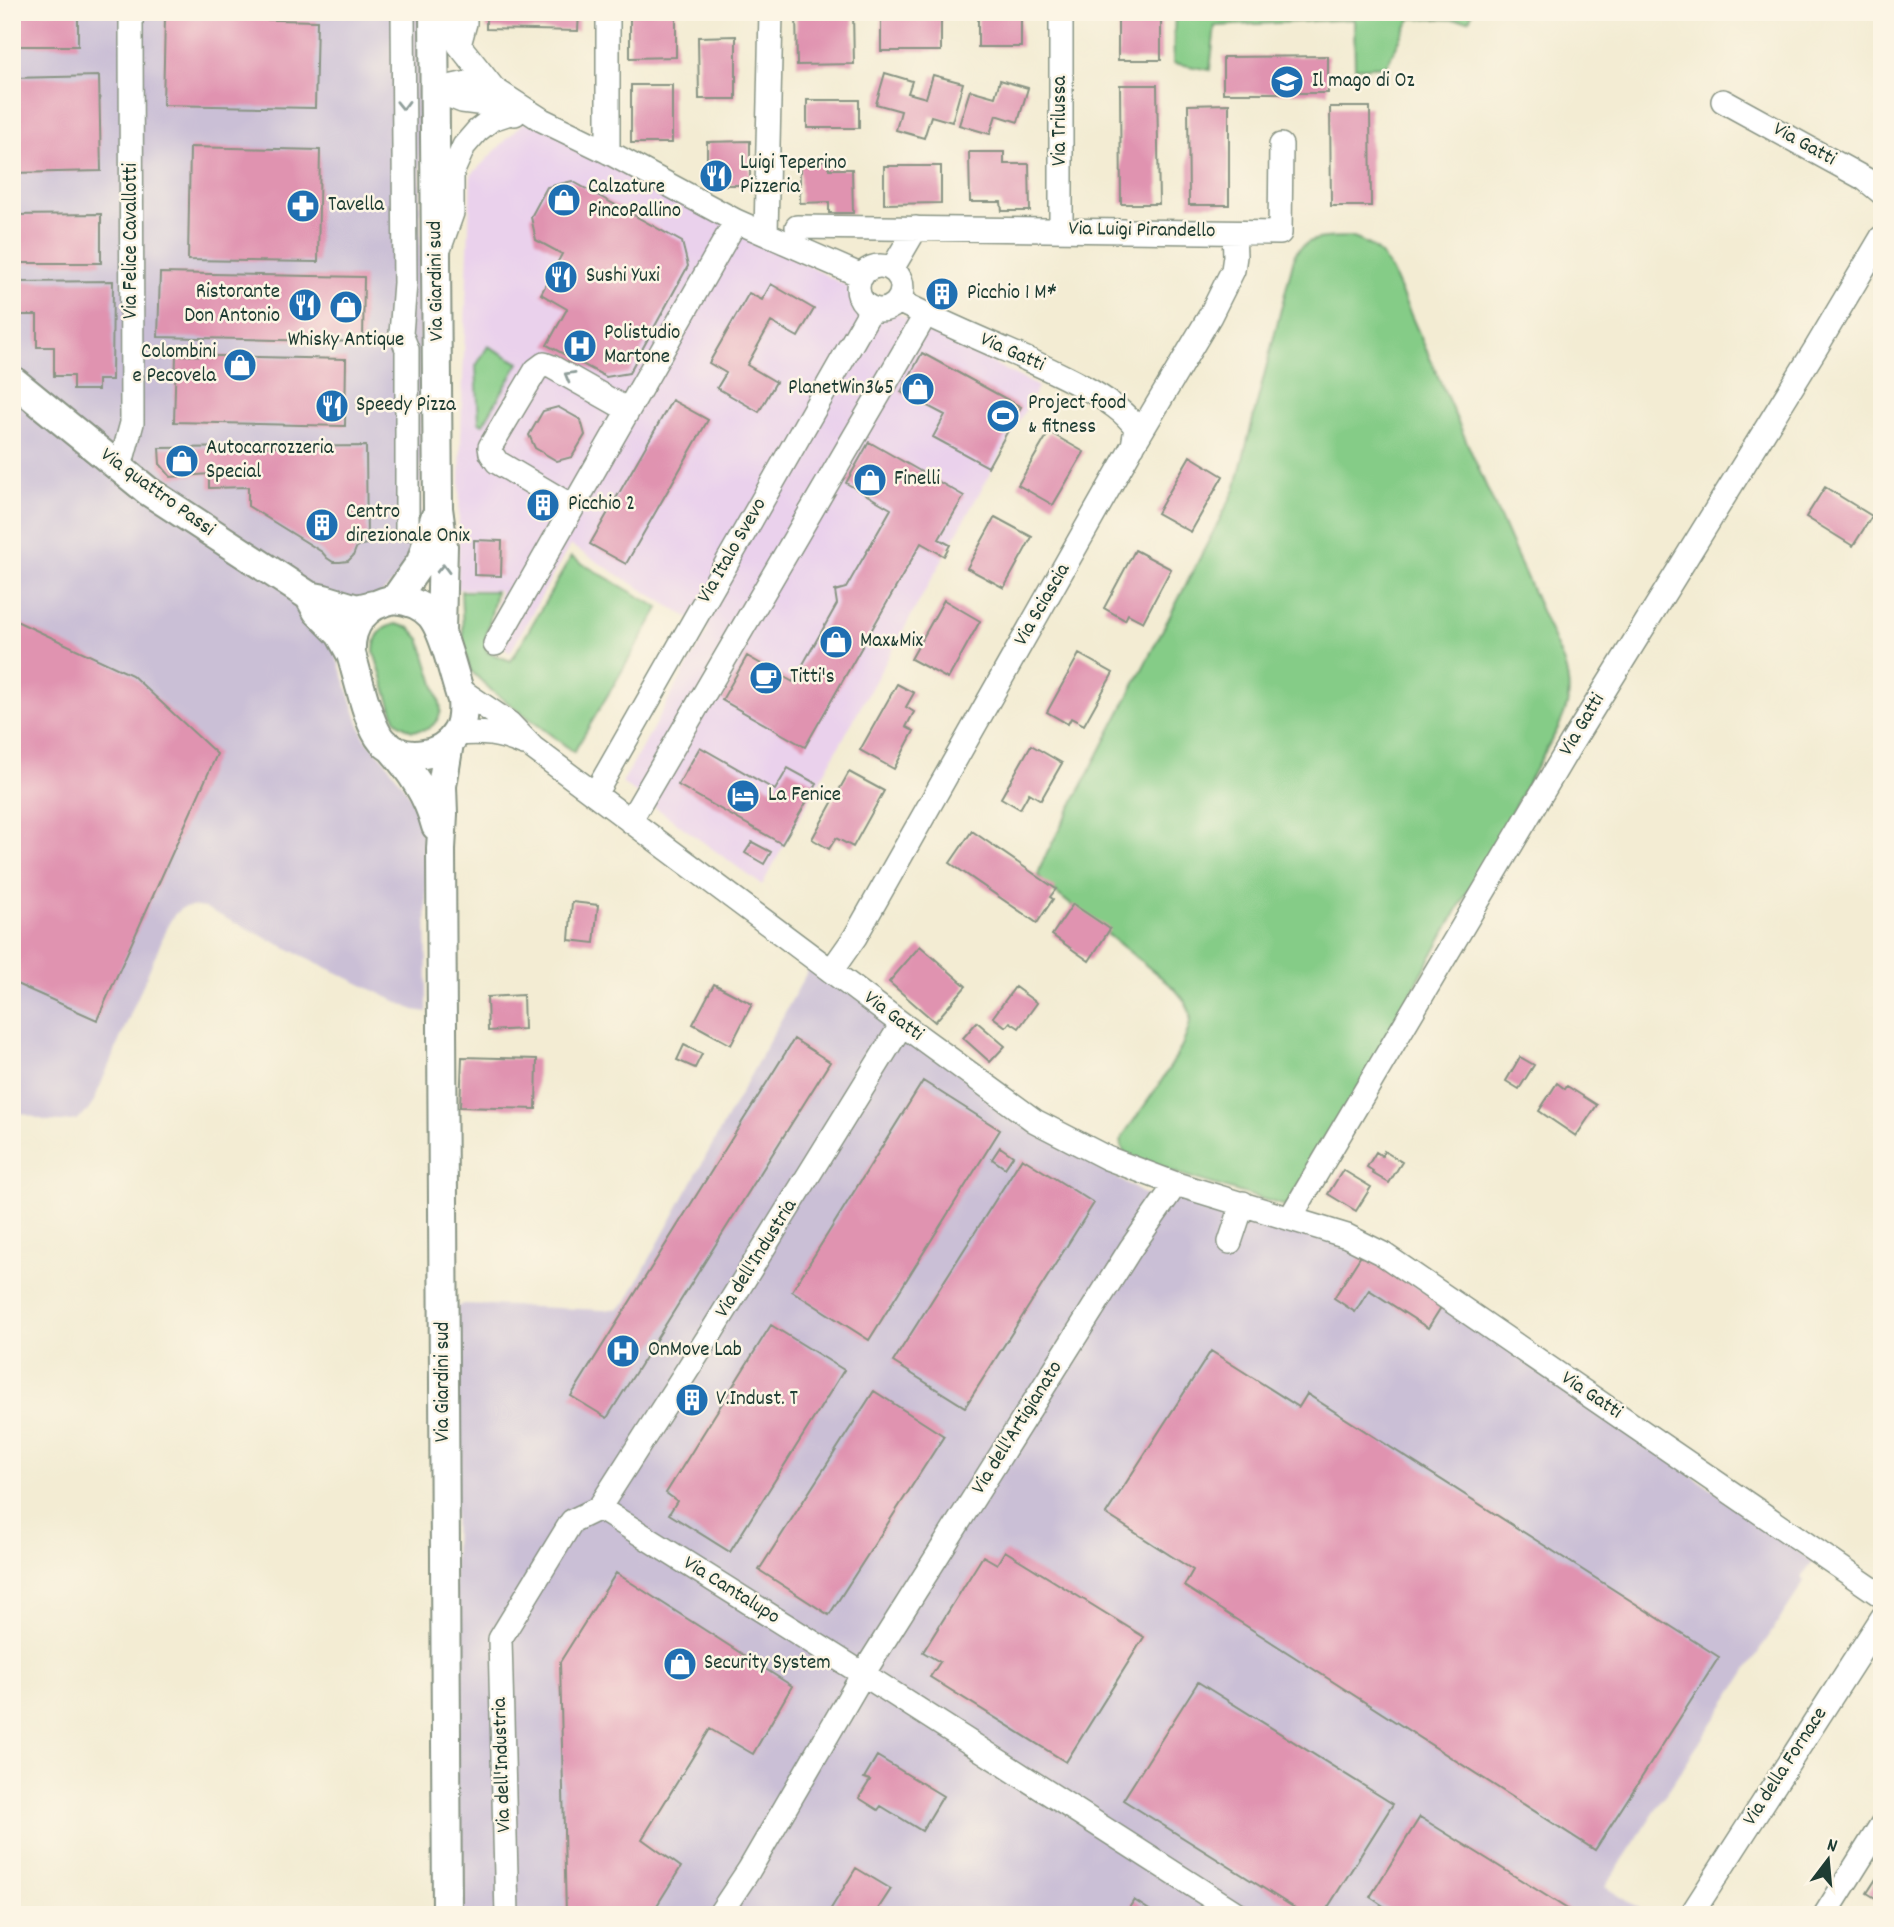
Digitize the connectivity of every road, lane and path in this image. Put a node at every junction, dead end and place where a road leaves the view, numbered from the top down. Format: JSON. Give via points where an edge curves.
{"nodes":[{"id":1,"x":131,"y":12,"type":"edge"},
{"id":2,"x":402,"y":12,"type":"edge"},
{"id":3,"x":434,"y":12,"type":"edge"},
{"id":4,"x":442,"y":12,"type":"edge"},
{"id":5,"x":465,"y":12,"type":"edge"},
{"id":6,"x":608,"y":12,"type":"edge"},
{"id":7,"x":771,"y":12,"type":"edge"},
{"id":8,"x":1061,"y":12,"type":"edge"},
{"id":9,"x":447,"y":50,"type":"junction"},
{"id":10,"x":403,"y":53,"type":"junction"},
{"id":11,"x":494,"y":89,"type":"junction"},
{"id":12,"x":434,"y":90,"type":"junction"},
{"id":13,"x":1723,"y":101,"type":"dead end"},
{"id":14,"x":510,"y":113,"type":"junction"},
{"id":15,"x":542,"y":120,"type":"junction"},
{"id":16,"x":1281,"y":145,"type":"dead end"},
{"id":17,"x":608,"y":152,"type":"junction"},
{"id":18,"x":1882,"y":193,"type":"edge"},
{"id":19,"x":736,"y":221,"type":"junction"},
{"id":20,"x":797,"y":227,"type":"dead end"},
{"id":21,"x":916,"y":228,"type":"junction"},
{"id":22,"x":1061,"y":229,"type":"junction"},
{"id":23,"x":766,"y":233,"type":"junction"},
{"id":24,"x":1234,"y":233,"type":"junction"},
{"id":25,"x":1882,"y":237,"type":"edge"},
{"id":26,"x":437,"y":257,"type":"junction"},
{"id":27,"x":892,"y":269,"type":"junction"},
{"id":28,"x":862,"y":276,"type":"junction"},
{"id":29,"x":898,"y":301,"type":"junction"},
{"id":30,"x":872,"y":308,"type":"junction"},
{"id":31,"x":926,"y":314,"type":"junction"},
{"id":32,"x":407,"y":349,"type":"junction"},
{"id":33,"x":438,"y":350,"type":"junction"},
{"id":34,"x":12,"y":380,"type":"edge"},
{"id":35,"x":628,"y":410,"type":"junction"},
{"id":36,"x":1132,"y":447,"type":"junction"},
{"id":37,"x":120,"y":467,"type":"junction"},
{"id":38,"x":573,"y":507,"type":"junction"},
{"id":39,"x":438,"y":508,"type":"junction"},
{"id":40,"x":407,"y":528,"type":"dead end"},
{"id":41,"x":309,"y":596,"type":"junction"},
{"id":42,"x":384,"y":603,"type":"junction"},
{"id":43,"x":441,"y":631,"type":"junction"},
{"id":44,"x":495,"y":644,"type":"dead end"},
{"id":45,"x":351,"y":654,"type":"junction"},
{"id":46,"x":459,"y":689,"type":"junction"},
{"id":47,"x":452,"y":738,"type":"junction"},
{"id":48,"x":390,"y":747,"type":"junction"},
{"id":49,"x":533,"y":748,"type":"junction"},
{"id":50,"x":595,"y":794,"type":"junction"},
{"id":51,"x":630,"y":821,"type":"junction"},
{"id":52,"x":441,"y":849,"type":"junction"},
{"id":53,"x":831,"y":971,"type":"junction"},
{"id":54,"x":902,"y":1024,"type":"junction"},
{"id":55,"x":1176,"y":1184,"type":"junction"},
{"id":56,"x":1243,"y":1203,"type":"junction"},
{"id":57,"x":1290,"y":1218,"type":"junction"},
{"id":58,"x":1230,"y":1242,"type":"dead end"},
{"id":59,"x":598,"y":1508,"type":"junction"},
{"id":60,"x":1882,"y":1596,"type":"edge"},
{"id":61,"x":1882,"y":1618,"type":"edge"},
{"id":62,"x":863,"y":1674,"type":"junction"},
{"id":63,"x":1882,"y":1824,"type":"edge"},
{"id":64,"x":447,"y":1915,"type":"edge"},
{"id":65,"x":507,"y":1915,"type":"edge"},
{"id":66,"x":719,"y":1915,"type":"edge"},
{"id":67,"x":1240,"y":1915,"type":"edge"},
{"id":68,"x":1691,"y":1915,"type":"edge"},
{"id":69,"x":1825,"y":1915,"type":"edge"}],
"edges":[{"from":1,"to":37,"type":"street","name":"Via Felice Cavallotti","via":[[132,423]]},
{"from":2,"to":10,"type":"street"},
{"from":3,"to":9,"type":"main road","name":"Via Giardini sud"},
{"from":4,"to":9,"type":"street"},
{"from":5,"to":9,"type":"street","via":[[465,23]]},
{"from":6,"to":17,"type":"street"},
{"from":7,"to":23,"type":"street"},
{"from":8,"to":22,"type":"street","name":"Via Trilussa"},
{"from":9,"to":10,"type":"street"},
{"from":9,"to":11,"type":"street"},
{"from":9,"to":12,"type":"main road","name":"Via Giardini sud"},
{"from":10,"to":32,"type":"street","one_way":true,"via":[[405,284],[401,334]]},
{"from":11,"to":12,"type":"street","via":[[472,82]]},
{"from":11,"to":15,"type":"street"},
{"from":12,"to":14,"type":"street"},
{"from":12,"to":26,"type":"main road","name":"Via Giardini sud"},
{"from":13,"to":18,"type":"street","name":"Via Gatti","via":[[1865,179]]},
{"from":14,"to":15,"type":"street"},
{"from":14,"to":26,"type":"street","via":[[492,119],[464,146],[452,173],[452,213]]},
{"from":15,"to":17,"type":"street"},
{"from":16,"to":24,"type":"street","name":"Via Luigi Pirandello","via":[[1280,233]]},
{"from":17,"to":19,"type":"street"},
{"from":19,"to":23,"type":"street"},
{"from":19,"to":35,"type":"street"},
{"from":20,"to":21,"type":"street","name":"Via Luigi Pirandello"},
{"from":21,"to":22,"type":"street","name":"Via Luigi Pirandello"},
{"from":21,"to":27,"type":"street"},
{"from":22,"to":24,"type":"street","name":"Via Luigi Pirandello"},
{"from":23,"to":28,"type":"street"},
{"from":24,"to":36,"type":"street","name":"Via Sciascia","via":[[1235,256],[1228,282]]},
{"from":25,"to":57,"type":"street","name":"Via Gatti","via":[[1571,744]]},
{"from":26,"to":33,"type":"main road","name":"Via Giardini sud"},
{"from":27,"to":28,"type":"street","via":[[878,266]]},
{"from":27,"to":29,"type":"street","via":[[902,283]]},
{"from":28,"to":30,"type":"street","via":[[859,295]]},
{"from":29,"to":30,"type":"street","via":[[889,308]]},
{"from":29,"to":31,"type":"street","name":"Via Gatti"},
{"from":30,"to":50,"type":"street","name":"Via Italo Svevo"},
{"from":31,"to":36,"type":"street","name":"Via Gatti","via":[[1062,375],[1113,405],[1136,428]]},
{"from":31,"to":51,"type":"street"},
{"from":32,"to":33,"type":"street"},
{"from":32,"to":40,"type":"street"},
{"from":33,"to":39,"type":"main road","name":"Via Giardini sud"},
{"from":34,"to":37,"type":"main road","name":"Via quattro Passi"},
{"from":35,"to":38,"type":"street"},
{"from":35,"to":38,"type":"street","one_way":true,"via":[[544,365],[536,369],[490,447],[497,462]]},
{"from":36,"to":53,"type":"street","name":"Via Sciascia","via":[[855,937]]},
{"from":37,"to":41,"type":"main road","name":"Via quattro Passi","via":[[148,491]]},
{"from":38,"to":44,"type":"street"},
{"from":39,"to":42,"type":"main road","name":"Via Giardini sud","via":[[421,562]]},
{"from":43,"to":39,"type":"main road","name":"Via Giardini sud","one_way":true,"via":[[443,546]]},
{"from":41,"to":42,"type":"main road","name":"Via quattro Passi","via":[[357,609]]},
{"from":41,"to":45,"type":"main road","name":"Via quattro Passi"},
{"from":42,"to":43,"type":"main road","name":"Via Giardini sud","via":[[405,600],[423,608]]},
{"from":42,"to":45,"type":"main road","name":"Via Giardini sud","via":[[357,621]]},
{"from":43,"to":46,"type":"main road","name":"Via Giardini sud"},
{"from":45,"to":48,"type":"main road","name":"Via Giardini sud","via":[[372,724]]},
{"from":46,"to":47,"type":"main road","name":"Via Giardini sud","via":[[463,712]]},
{"from":46,"to":49,"type":"street","name":"Via Gatti","via":[[509,723]]},
{"from":47,"to":48,"type":"main road","via":[[439,750],[419,755]]},
{"from":47,"to":49,"type":"street","name":"Via Gatti","via":[[478,732],[498,734]]},
{"from":47,"to":52,"type":"main road","name":"Via Giardini sud","via":[[442,786]]},
{"from":48,"to":52,"type":"main road","name":"Via Giardini sud","via":[[423,790]]},
{"from":49,"to":50,"type":"street","name":"Via Gatti"},
{"from":50,"to":51,"type":"street","name":"Via Gatti"},
{"from":51,"to":53,"type":"street","name":"Via Gatti"},
{"from":52,"to":64,"type":"main road","name":"Via Giardini sud"},
{"from":53,"to":54,"type":"street","name":"Via Gatti"},
{"from":54,"to":55,"type":"street","name":"Via Gatti","via":[[1035,1121],[1107,1158]]},
{"from":54,"to":59,"type":"street","name":"Via dell'Industria"},
{"from":55,"to":56,"type":"street","name":"Via Gatti"},
{"from":55,"to":62,"type":"street","name":"Via dell'Artigianato"},
{"from":56,"to":57,"type":"street","name":"Via Gatti"},
{"from":56,"to":58,"type":"street"},
{"from":57,"to":60,"type":"street","name":"Via Gatti","via":[[1348,1236],[1383,1254]]},
{"from":59,"to":62,"type":"street","name":"Via Cantalupo"},
{"from":59,"to":65,"type":"street","name":"Via dell'Industria","via":[[572,1521],[500,1639]]},
{"from":61,"to":68,"type":"street","name":"Via della Fornace"},
{"from":62,"to":66,"type":"street","name":"Via dell'Artigianato"},
{"from":62,"to":67,"type":"street"},
{"from":63,"to":69,"type":"street"}]}
